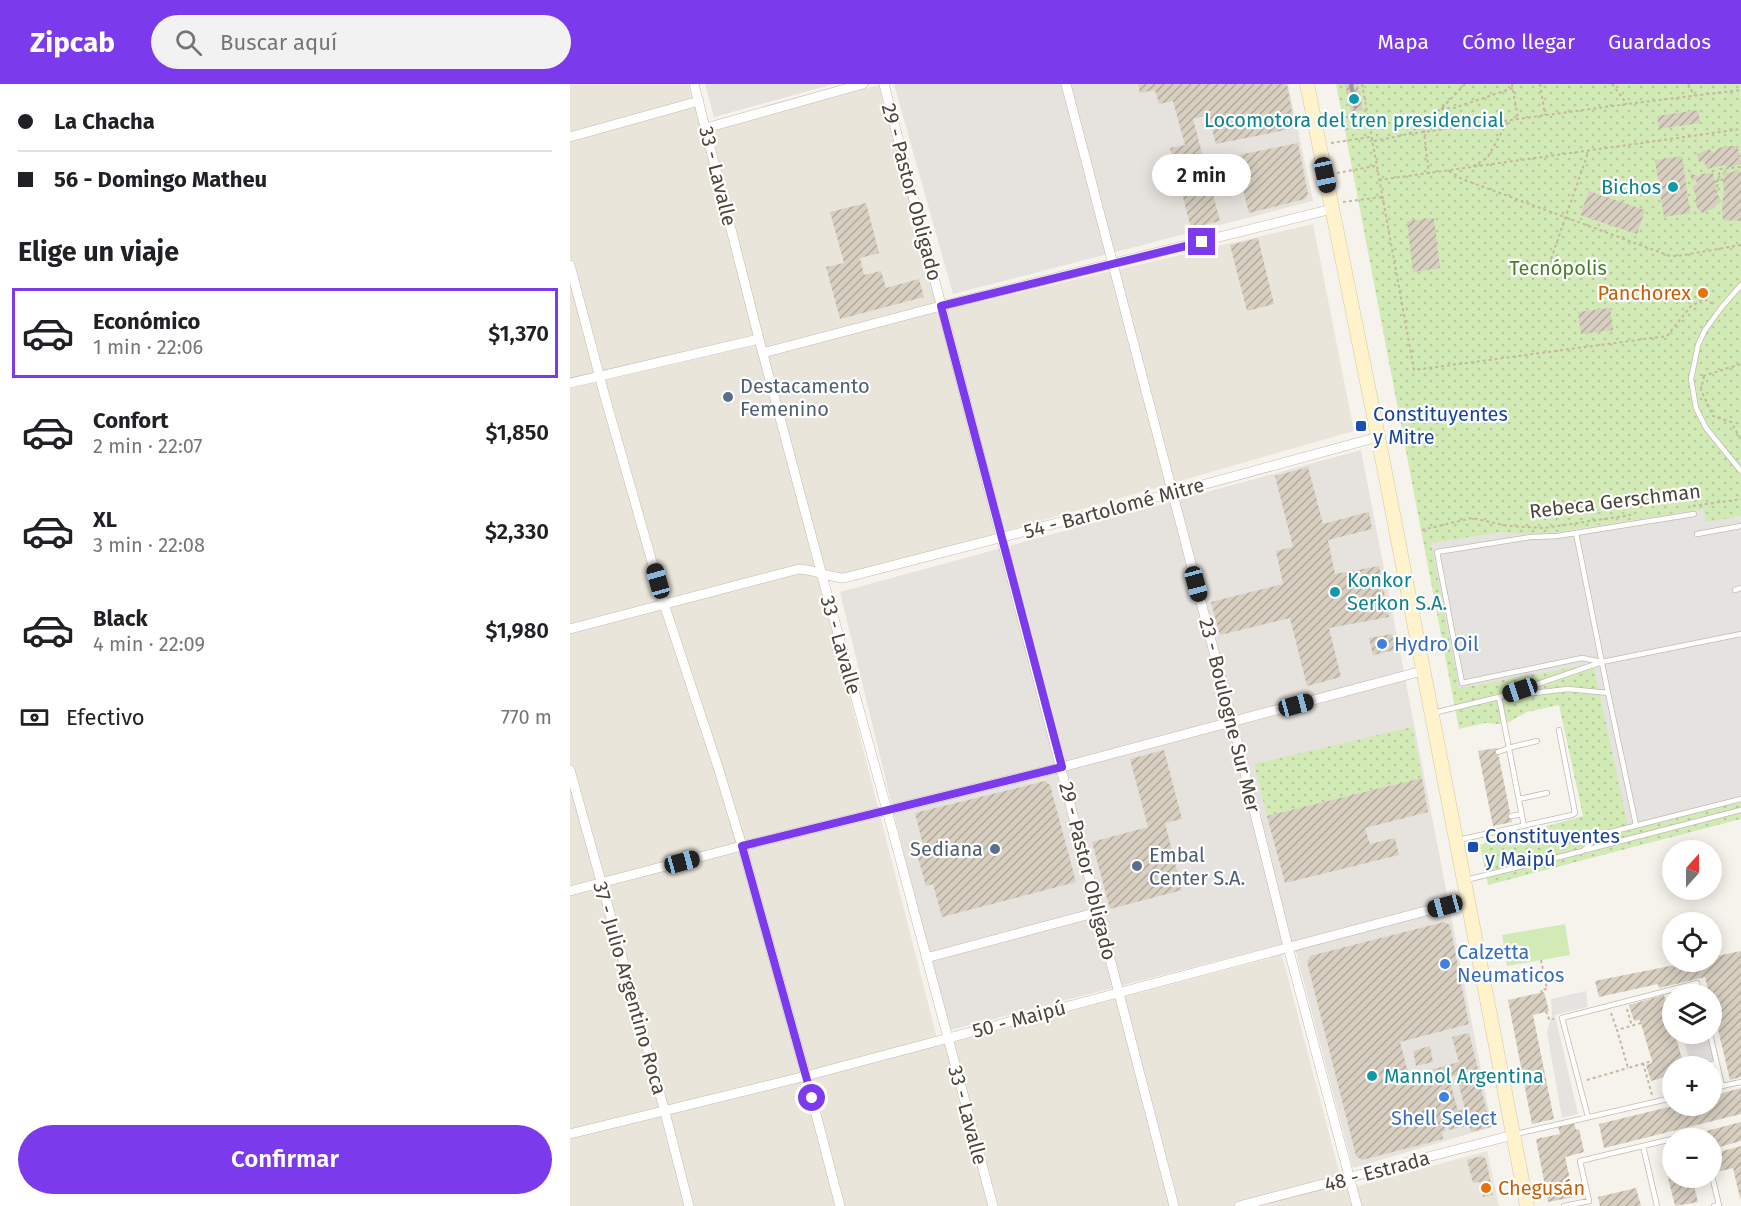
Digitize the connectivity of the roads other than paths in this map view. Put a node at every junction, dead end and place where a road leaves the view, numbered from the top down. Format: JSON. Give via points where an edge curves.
{"nodes":[{"id":1,"x":694,"y":84,"type":"edge"},
{"id":2,"x":863,"y":84,"type":"edge"},
{"id":3,"x":884,"y":84,"type":"edge"},
{"id":4,"x":1066,"y":84,"type":"edge"},
{"id":5,"x":1307,"y":84,"type":"edge"},
{"id":6,"x":699,"y":101,"type":"junction"},
{"id":7,"x":706,"y":128,"type":"junction"},
{"id":8,"x":570,"y":137,"type":"edge"},
{"id":9,"x":1331,"y":206,"type":"junction"},
{"id":10,"x":570,"y":264,"type":"edge"},
{"id":11,"x":1113,"y":264,"type":"junction"},
{"id":12,"x":1741,"y":285,"type":"edge"},
{"id":13,"x":941,"y":306,"type":"junction"},
{"id":14,"x":759,"y":339,"type":"junction"},
{"id":15,"x":762,"y":353,"type":"junction"},
{"id":16,"x":600,"y":376,"type":"junction"},
{"id":17,"x":570,"y":383,"type":"edge"},
{"id":18,"x":1378,"y":437,"type":"junction"},
{"id":19,"x":1741,"y":471,"type":"edge"},
{"id":20,"x":1173,"y":493,"type":"junction"},
{"id":21,"x":1694,"y":514,"type":"dead end"},
{"id":22,"x":1741,"y":526,"type":"edge"},
{"id":23,"x":1576,"y":533,"type":"junction"},
{"id":24,"x":1698,"y":534,"type":"dead end"},
{"id":25,"x":1002,"y":538,"type":"junction"},
{"id":26,"x":821,"y":573,"type":"junction"},
{"id":27,"x":1741,"y":588,"type":"edge"},
{"id":28,"x":1735,"y":590,"type":"dead end"},
{"id":29,"x":664,"y":604,"type":"junction"},
{"id":30,"x":570,"y":629,"type":"edge"},
{"id":31,"x":1741,"y":634,"type":"edge"},
{"id":32,"x":1602,"y":662,"type":"junction"},
{"id":33,"x":1422,"y":671,"type":"junction"},
{"id":34,"x":1608,"y":693,"type":"junction"},
{"id":35,"x":1499,"y":698,"type":"junction"},
{"id":36,"x":1431,"y":713,"type":"junction"},
{"id":37,"x":1232,"y":721,"type":"junction"},
{"id":38,"x":1559,"y":730,"type":"dead end"},
{"id":39,"x":1537,"y":741,"type":"dead end"},
{"id":40,"x":1509,"y":748,"type":"junction"},
{"id":41,"x":1498,"y":752,"type":"dead end"},
{"id":42,"x":1062,"y":767,"type":"junction"},
{"id":43,"x":570,"y":770,"type":"edge"},
{"id":44,"x":1547,"y":793,"type":"dead end"},
{"id":45,"x":1519,"y":798,"type":"junction"},
{"id":46,"x":1741,"y":799,"type":"edge"},
{"id":47,"x":888,"y":810,"type":"junction"},
{"id":48,"x":1741,"y":810,"type":"edge"},
{"id":49,"x":1522,"y":814,"type":"junction"},
{"id":50,"x":1511,"y":816,"type":"dead end"},
{"id":51,"x":1636,"y":825,"type":"junction"},
{"id":52,"x":1524,"y":826,"type":"junction"},
{"id":53,"x":1456,"y":840,"type":"junction"},
{"id":54,"x":742,"y":846,"type":"junction"},
{"id":55,"x":1583,"y":851,"type":"junction"},
{"id":56,"x":1464,"y":880,"type":"junction"},
{"id":57,"x":602,"y":884,"type":"junction"},
{"id":58,"x":570,"y":891,"type":"edge"},
{"id":59,"x":1467,"y":900,"type":"junction"},
{"id":60,"x":1098,"y":912,"type":"junction"},
{"id":61,"x":1288,"y":947,"type":"junction"},
{"id":62,"x":926,"y":958,"type":"junction"},
{"id":63,"x":1119,"y":992,"type":"junction"},
{"id":64,"x":1662,"y":992,"type":"edge"},
{"id":65,"x":947,"y":1039,"type":"junction"},
{"id":66,"x":806,"y":1076,"type":"junction"},
{"id":67,"x":1741,"y":1082,"type":"edge"},
{"id":68,"x":1722,"y":1086,"type":"edge"},
{"id":69,"x":1662,"y":1100,"type":"edge"},
{"id":70,"x":665,"y":1112,"type":"junction"},
{"id":71,"x":1588,"y":1117,"type":"junction"},
{"id":72,"x":570,"y":1134,"type":"edge"},
{"id":73,"x":1514,"y":1135,"type":"junction"},
{"id":74,"x":1662,"y":1142,"type":"edge"},
{"id":75,"x":1643,"y":1146,"type":"junction"},
{"id":76,"x":1350,"y":1178,"type":"junction"},
{"id":77,"x":1715,"y":1188,"type":"edge"},
{"id":78,"x":689,"y":1206,"type":"edge"},
{"id":79,"x":840,"y":1206,"type":"edge"},
{"id":80,"x":993,"y":1206,"type":"edge"},
{"id":81,"x":1174,"y":1206,"type":"edge"},
{"id":82,"x":1239,"y":1206,"type":"edge"},
{"id":83,"x":1357,"y":1206,"type":"edge"},
{"id":84,"x":1527,"y":1206,"type":"edge"},
{"id":85,"x":1564,"y":1206,"type":"edge"},
{"id":86,"x":1657,"y":1206,"type":"edge"},
{"id":87,"x":1714,"y":1206,"type":"edge"}],
"edges":[{"from":1,"to":6,"type":"street","name":"33 - Lavalle"},
{"from":2,"to":7,"type":"street"},
{"from":3,"to":13,"type":"street","name":"29 - Pastor Obligado"},
{"from":4,"to":11,"type":"street","name":"23 - Boulogne Sur Mer"},
{"from":5,"to":9,"type":"main road"},
{"from":6,"to":7,"type":"street","name":"33 - Lavalle"},
{"from":6,"to":8,"type":"street"},
{"from":7,"to":14,"type":"street","name":"33 - Lavalle"},
{"from":9,"to":11,"type":"street"},
{"from":9,"to":18,"type":"main road"},
{"from":10,"to":16,"type":"street"},
{"from":11,"to":13,"type":"street"},
{"from":11,"to":20,"type":"street","name":"23 - Boulogne Sur Mer"},
{"from":12,"to":19,"type":"lane","via":[[1698,345],[1691,379],[1696,408],[1706,428]]},
{"from":13,"to":15,"type":"street"},
{"from":13,"to":25,"type":"street","name":"29 - Pastor Obligado"},
{"from":14,"to":15,"type":"street","name":"33 - Lavalle"},
{"from":14,"to":16,"type":"street"},
{"from":15,"to":26,"type":"street","name":"33 - Lavalle"},
{"from":16,"to":17,"type":"street"},
{"from":16,"to":29,"type":"street"},
{"from":18,"to":20,"type":"street","name":"54 - Bartolomé Mitre"},
{"from":18,"to":33,"type":"main road"},
{"from":20,"to":25,"type":"street","name":"54 - Bartolomé Mitre"},
{"from":20,"to":37,"type":"street","name":"23 - Boulogne Sur Mer"},
{"from":21,"to":23,"type":"lane"},
{"from":22,"to":24,"type":"lane"},
{"from":23,"to":32,"type":"lane"},
{"from":23,"to":32,"type":"lane","via":[[1437,552],[1462,683],[1582,658]]},
{"from":25,"to":26,"type":"street","name":"54 - Bartolomé Mitre","via":[[844,578]]},
{"from":25,"to":42,"type":"street","name":"29 - Pastor Obligado"},
{"from":26,"to":29,"type":"street","name":"54 - Bartolomé Mitre","via":[[799,569]]},
{"from":26,"to":47,"type":"street","name":"33 - Lavalle"},
{"from":27,"to":28,"type":"lane"},
{"from":29,"to":30,"type":"street","name":"54 - Bartolomé Mitre"},
{"from":29,"to":54,"type":"street"},
{"from":31,"to":32,"type":"lane"},
{"from":32,"to":34,"type":"lane"},
{"from":32,"to":35,"type":"lane"},
{"from":33,"to":36,"type":"main road"},
{"from":33,"to":37,"type":"street"},
{"from":34,"to":35,"type":"lane","via":[[1568,689]]},
{"from":34,"to":51,"type":"lane"},
{"from":35,"to":36,"type":"lane"},
{"from":35,"to":40,"type":"lane"},
{"from":36,"to":53,"type":"main road"},
{"from":37,"to":42,"type":"street"},
{"from":37,"to":61,"type":"street","name":"23 - Boulogne Sur Mer"},
{"from":38,"to":52,"type":"lane","via":[[1575,813]]},
{"from":39,"to":40,"type":"lane"},
{"from":40,"to":41,"type":"lane"},
{"from":40,"to":45,"type":"lane"},
{"from":42,"to":47,"type":"street"},
{"from":42,"to":60,"type":"street","name":"29 - Pastor Obligado"},
{"from":43,"to":57,"type":"street","name":"37 - Julio Argentino Roca"},
{"from":44,"to":45,"type":"lane"},
{"from":45,"to":49,"type":"lane"},
{"from":46,"to":51,"type":"lane"},
{"from":47,"to":54,"type":"street"},
{"from":47,"to":62,"type":"street","name":"33 - Lavalle"},
{"from":48,"to":55,"type":"lane"},
{"from":49,"to":50,"type":"lane"},
{"from":49,"to":52,"type":"lane"},
{"from":51,"to":55,"type":"lane","via":[[1599,835]]},
{"from":52,"to":53,"type":"lane"},
{"from":53,"to":56,"type":"main road"},
{"from":54,"to":57,"type":"street"},
{"from":54,"to":66,"type":"street"},
{"from":55,"to":56,"type":"lane"},
{"from":56,"to":59,"type":"main road"},
{"from":57,"to":58,"type":"street"},
{"from":57,"to":70,"type":"street","name":"37 - Julio Argentino Roca"},
{"from":59,"to":61,"type":"street","name":"50 - Maipú"},
{"from":59,"to":73,"type":"main road"},
{"from":60,"to":62,"type":"street"},
{"from":60,"to":63,"type":"street","name":"29 - Pastor Obligado"},
{"from":61,"to":63,"type":"street","name":"50 - Maipú"},
{"from":61,"to":76,"type":"street","name":"23 - Boulogne Sur Mer"},
{"from":62,"to":65,"type":"street","name":"33 - Lavalle"},
{"from":63,"to":65,"type":"street","name":"50 - Maipú"},
{"from":63,"to":81,"type":"street","name":"29 - Pastor Obligado"},
{"from":64,"to":71,"type":"lane","via":[[1563,1018]]},
{"from":65,"to":66,"type":"street","name":"50 - Maipú"},
{"from":65,"to":80,"type":"street","name":"33 - Lavalle"},
{"from":66,"to":70,"type":"street","name":"50 - Maipú"},
{"from":66,"to":79,"type":"street"},
{"from":67,"to":68,"type":"lane"},
{"from":69,"to":71,"type":"lane"},
{"from":70,"to":72,"type":"street","name":"50 - Maipú"},
{"from":70,"to":78,"type":"street","name":"37 - Julio Argentino Roca"},
{"from":71,"to":73,"type":"lane"},
{"from":73,"to":76,"type":"street","name":"48 - Estrada"},
{"from":73,"to":84,"type":"main road"},
{"from":74,"to":75,"type":"lane"},
{"from":75,"to":85,"type":"lane","via":[[1580,1161],[1589,1201]]},
{"from":75,"to":86,"type":"lane"},
{"from":76,"to":82,"type":"street","name":"48 - Estrada"},
{"from":76,"to":83,"type":"street","name":"23 - Boulogne Sur Mer"},
{"from":77,"to":87,"type":"lane","via":[[1719,1205]]}]}
